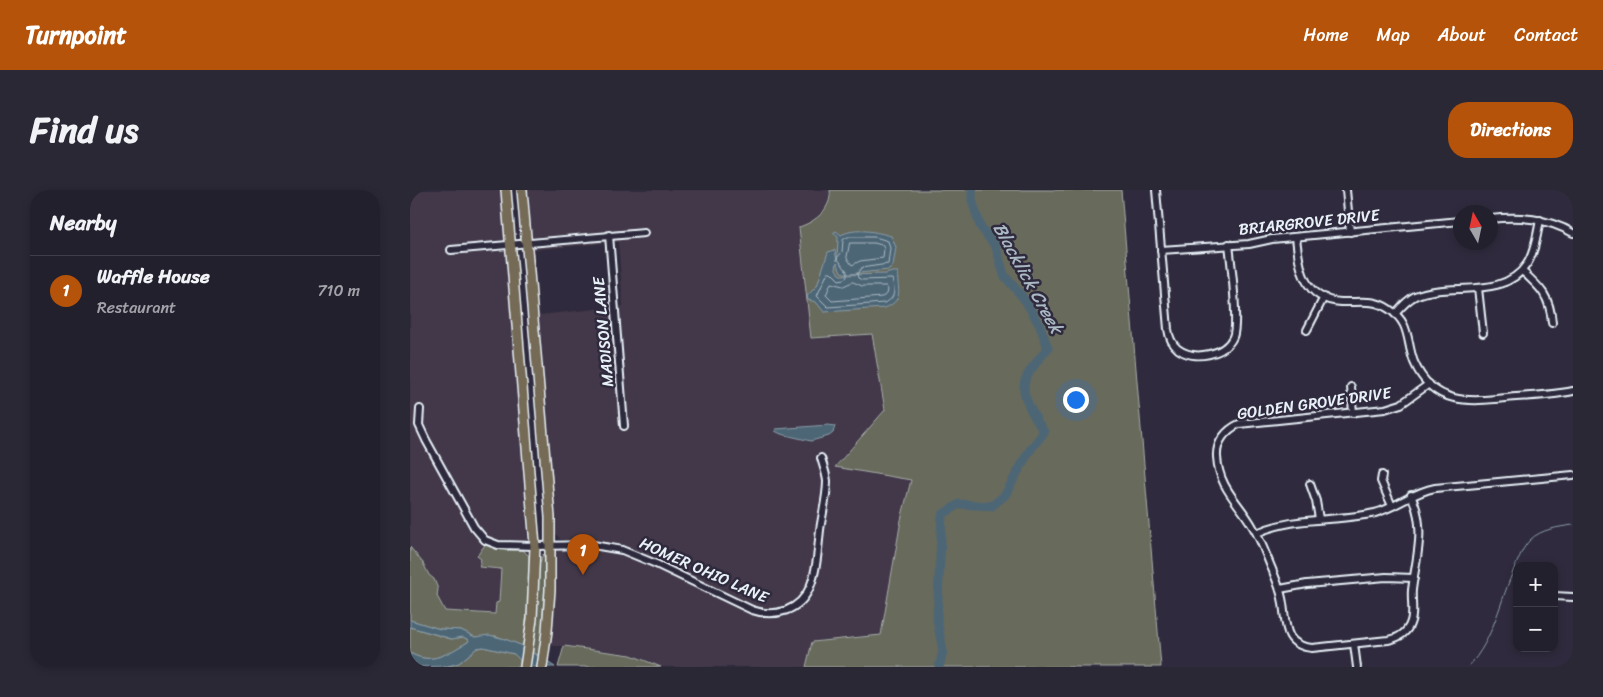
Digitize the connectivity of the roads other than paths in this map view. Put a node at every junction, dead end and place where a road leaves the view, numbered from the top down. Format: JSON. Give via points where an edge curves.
{"nodes":[{"id":1,"x":506,"y":190,"type":"edge"},
{"id":2,"x":522,"y":190,"type":"edge"},
{"id":3,"x":1156,"y":190,"type":"edge"},
{"id":4,"x":1346,"y":190,"type":"edge"},
{"id":5,"x":1498,"y":218,"type":"edge"},
{"id":6,"x":1540,"y":220,"type":"junction"},
{"id":7,"x":1453,"y":222,"type":"edge"},
{"id":8,"x":1350,"y":232,"type":"junction"},
{"id":9,"x":644,"y":233,"type":"dead end"},
{"id":10,"x":1573,"y":233,"type":"edge"},
{"id":11,"x":609,"y":235,"type":"junction"},
{"id":12,"x":1296,"y":237,"type":"junction"},
{"id":13,"x":527,"y":243,"type":"junction"},
{"id":14,"x":511,"y":244,"type":"junction"},
{"id":15,"x":1229,"y":244,"type":"junction"},
{"id":16,"x":451,"y":250,"type":"dead end"},
{"id":17,"x":1161,"y":250,"type":"junction"},
{"id":18,"x":1522,"y":271,"type":"junction"},
{"id":19,"x":1478,"y":288,"type":"junction"},
{"id":20,"x":1324,"y":297,"type":"junction"},
{"id":21,"x":1395,"y":314,"type":"junction"},
{"id":22,"x":1552,"y":323,"type":"dead end"},
{"id":23,"x":1307,"y":330,"type":"dead end"},
{"id":24,"x":1483,"y":333,"type":"dead end"},
{"id":25,"x":1429,"y":384,"type":"junction"},
{"id":26,"x":1350,"y":387,"type":"dead end"},
{"id":27,"x":1573,"y":391,"type":"edge"},
{"id":28,"x":420,"y":409,"type":"dead end"},
{"id":29,"x":1353,"y":413,"type":"junction"},
{"id":30,"x":624,"y":426,"type":"dead end"},
{"id":31,"x":821,"y":458,"type":"dead end"},
{"id":32,"x":1382,"y":475,"type":"dead end"},
{"id":33,"x":1573,"y":475,"type":"edge"},
{"id":34,"x":1310,"y":484,"type":"dead end"},
{"id":35,"x":1411,"y":495,"type":"junction"},
{"id":36,"x":1392,"y":506,"type":"junction"},
{"id":37,"x":1319,"y":519,"type":"junction"},
{"id":38,"x":1257,"y":533,"type":"junction"},
{"id":39,"x":535,"y":546,"type":"junction"},
{"id":40,"x":551,"y":546,"type":"junction"},
{"id":41,"x":1414,"y":578,"type":"junction"},
{"id":42,"x":1280,"y":590,"type":"junction"},
{"id":43,"x":1558,"y":596,"type":"edge"},
{"id":44,"x":1573,"y":597,"type":"edge"},
{"id":45,"x":1354,"y":644,"type":"junction"},
{"id":46,"x":525,"y":667,"type":"edge"},
{"id":47,"x":542,"y":667,"type":"edge"},
{"id":48,"x":1356,"y":667,"type":"edge"}],
"edges":[{"from":1,"to":14,"type":"main road"},
{"from":2,"to":13,"type":"main road"},
{"from":3,"to":17,"type":"street"},
{"from":4,"to":8,"type":"street"},
{"from":5,"to":6,"type":"street"},
{"from":6,"to":10,"type":"street"},
{"from":6,"to":18,"type":"street","via":[[1532,256]]},
{"from":7,"to":8,"type":"street","name":"BRIARGROVE DRIVE"},
{"from":8,"to":12,"type":"street","name":"BRIARGROVE DRIVE"},
{"from":9,"to":11,"type":"street"},
{"from":11,"to":13,"type":"street"},
{"from":11,"to":30,"type":"street","name":"MADISON LANE"},
{"from":12,"to":15,"type":"street","name":"BRIARGROVE DRIVE"},
{"from":12,"to":20,"type":"street","via":[[1302,274],[1309,286]]},
{"from":13,"to":14,"type":"street"},
{"from":13,"to":40,"type":"main road"},
{"from":14,"to":16,"type":"street"},
{"from":14,"to":39,"type":"main road"},
{"from":15,"to":17,"type":"street","name":"BRIARGROVE DRIVE"},
{"from":15,"to":17,"type":"street","via":[[1235,331],[1224,348],[1204,354],[1184,352],[1169,337]]},
{"from":18,"to":19,"type":"street","via":[[1504,282]]},
{"from":18,"to":22,"type":"street","via":[[1546,297]]},
{"from":19,"to":21,"type":"street","via":[[1419,294]]},
{"from":19,"to":24,"type":"street"},
{"from":20,"to":21,"type":"street","via":[[1340,302],[1374,302]]},
{"from":20,"to":23,"type":"street"},
{"from":21,"to":25,"type":"street","via":[[1406,328],[1414,361]]},
{"from":25,"to":27,"type":"street","via":[[1450,398],[1468,401]]},
{"from":25,"to":29,"type":"street","name":"GOLDEN GROVE DRIVE","via":[[1401,404]]},
{"from":26,"to":29,"type":"street"},
{"from":28,"to":39,"type":"street","name":"HOMER OHIO LANE","via":[[419,424],[426,440],[479,534],[498,545]]},
{"from":29,"to":38,"type":"street","name":"GOLDEN GROVE DRIVE","via":[[1239,424],[1222,437],[1217,458],[1225,488]]},
{"from":31,"to":40,"type":"street","name":"HOMER OHIO LANE","via":[[827,480],[813,578],[803,598],[782,612],[767,614],[752,610],[622,550],[593,545]]},
{"from":32,"to":36,"type":"street","via":[[1381,481]]},
{"from":33,"to":35,"type":"street","via":[[1442,487]]},
{"from":34,"to":37,"type":"street"},
{"from":35,"to":36,"type":"street"},
{"from":35,"to":41,"type":"street","via":[[1420,533]]},
{"from":36,"to":37,"type":"street","via":[[1374,513]]},
{"from":37,"to":38,"type":"street","via":[[1283,523]]},
{"from":38,"to":42,"type":"street"},
{"from":39,"to":40,"type":"street","name":"HOMER OHIO LANE"},
{"from":39,"to":46,"type":"main road","via":[[534,592]]},
{"from":40,"to":47,"type":"main road"},
{"from":41,"to":42,"type":"street","via":[[1386,577],[1307,584]]},
{"from":41,"to":45,"type":"street","via":[[1412,620],[1405,631],[1392,640]]},
{"from":42,"to":45,"type":"street","via":[[1289,635],[1297,644],[1307,647]]},
{"from":43,"to":44,"type":"street"},
{"from":45,"to":48,"type":"street"}]}
